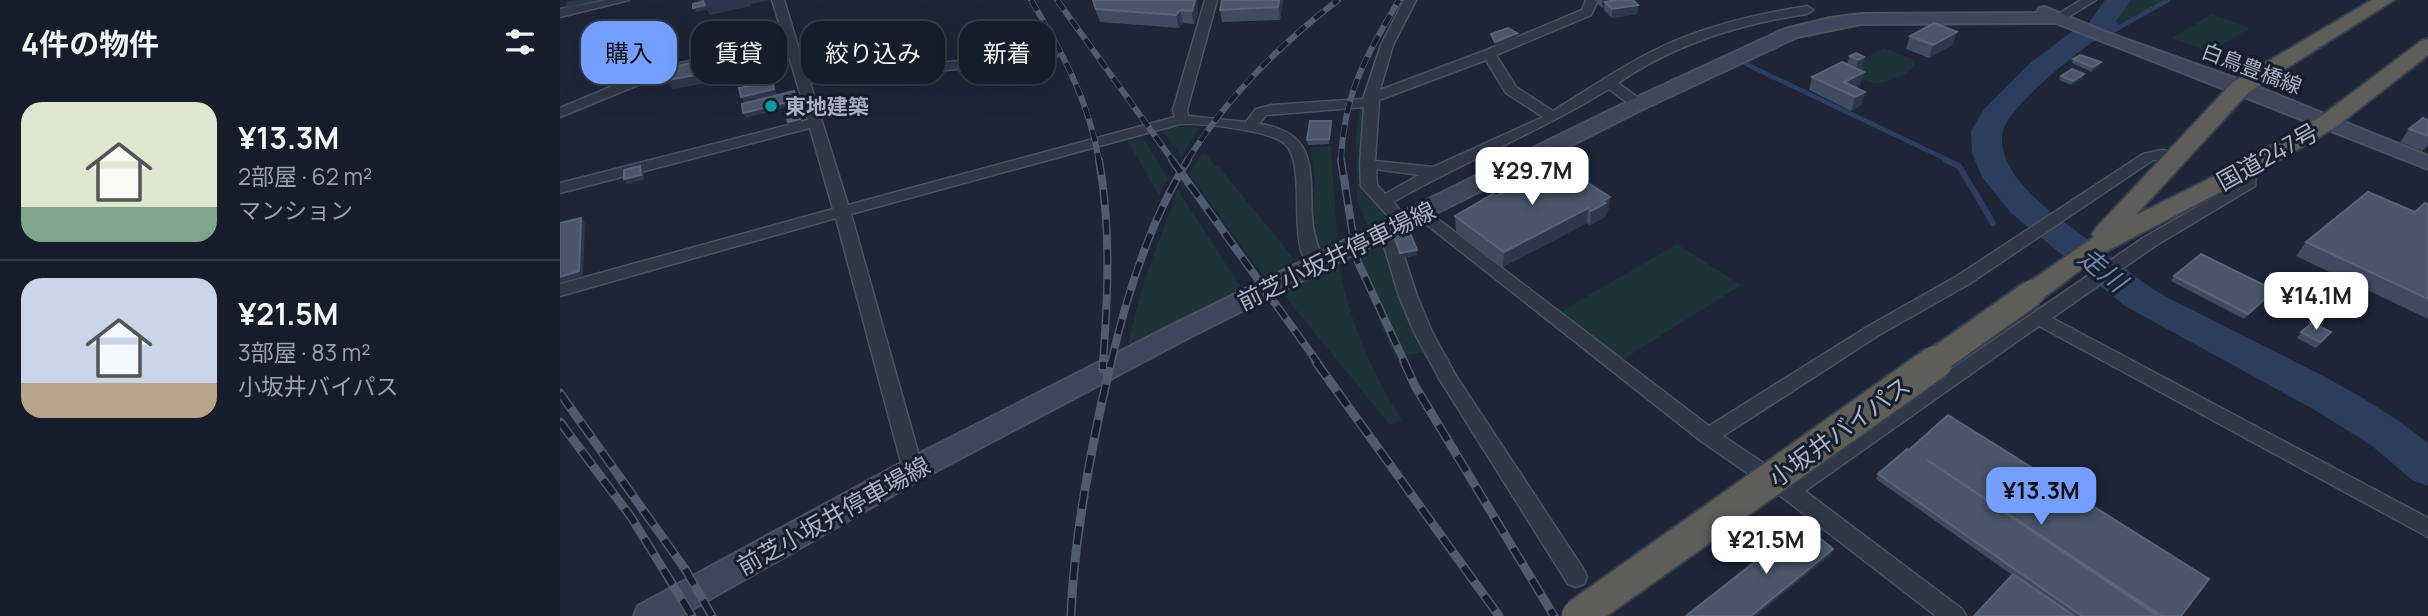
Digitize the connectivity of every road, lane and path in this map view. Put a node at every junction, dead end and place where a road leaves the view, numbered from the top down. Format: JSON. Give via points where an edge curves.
{"nodes":[{"id":1,"x":623,"y":0,"type":"edge"},
{"id":2,"x":778,"y":0,"type":"edge"},
{"id":3,"x":1211,"y":0,"type":"edge"},
{"id":4,"x":1410,"y":0,"type":"edge"},
{"id":5,"x":1592,"y":0,"type":"edge"},
{"id":6,"x":2020,"y":0,"type":"edge"},
{"id":7,"x":2090,"y":0,"type":"edge"},
{"id":8,"x":2385,"y":0,"type":"edge"},
{"id":9,"x":1806,"y":5,"type":"edge"},
{"id":10,"x":560,"y":13,"type":"edge"},
{"id":11,"x":2059,"y":18,"type":"junction"},
{"id":12,"x":1830,"y":23,"type":"junction"},
{"id":13,"x":791,"y":41,"type":"junction"},
{"id":14,"x":2428,"y":45,"type":"edge"},
{"id":15,"x":1489,"y":54,"type":"junction"},
{"id":16,"x":801,"y":76,"type":"edge"},
{"id":17,"x":1609,"y":83,"type":"junction"},
{"id":18,"x":803,"y":84,"type":"edge"},
{"id":19,"x":2241,"y":87,"type":"junction"},
{"id":20,"x":1370,"y":101,"type":"junction"},
{"id":21,"x":1638,"y":104,"type":"junction"},
{"id":22,"x":560,"y":113,"type":"edge"},
{"id":23,"x":1553,"y":117,"type":"junction"},
{"id":24,"x":1182,"y":119,"type":"junction"},
{"id":25,"x":2328,"y":122,"type":"junction"},
{"id":26,"x":814,"y":123,"type":"junction"},
{"id":27,"x":1250,"y":126,"type":"junction"},
{"id":28,"x":2176,"y":156,"type":"junction"},
{"id":29,"x":2428,"y":163,"type":"edge"},
{"id":30,"x":1367,"y":164,"type":"junction"},
{"id":31,"x":2249,"y":168,"type":"junction"},
{"id":32,"x":1435,"y":172,"type":"junction"},
{"id":33,"x":560,"y":188,"type":"edge"},
{"id":34,"x":1384,"y":201,"type":"junction"},
{"id":35,"x":842,"y":211,"type":"junction"},
{"id":36,"x":1403,"y":221,"type":"junction"},
{"id":37,"x":2094,"y":247,"type":"junction"},
{"id":38,"x":1317,"y":264,"type":"junction"},
{"id":39,"x":560,"y":290,"type":"edge"},
{"id":40,"x":2035,"y":306,"type":"junction"},
{"id":41,"x":1708,"y":436,"type":"junction"},
{"id":42,"x":913,"y":470,"type":"junction"},
{"id":43,"x":1789,"y":491,"type":"junction"},
{"id":44,"x":2428,"y":528,"type":"edge"},
{"id":45,"x":1576,"y":577,"type":"dead end"},
{"id":46,"x":650,"y":616,"type":"edge"},
{"id":47,"x":1578,"y":616,"type":"edge"},
{"id":48,"x":1954,"y":616,"type":"edge"}],
"edges":[{"from":1,"to":10,"type":"street"},
{"from":2,"to":13,"type":"street"},
{"from":3,"to":24,"type":"street","via":[[1180,110]]},
{"from":4,"to":20,"type":"street","via":[[1386,47]]},
{"from":5,"to":15,"type":"street","via":[[1587,12]]},
{"from":6,"to":11,"type":"main road"},
{"from":7,"to":11,"type":"street"},
{"from":8,"to":19,"type":"highway","name":"国道247号"},
{"from":9,"to":12,"type":"street"},
{"from":9,"to":17,"type":"street","via":[[1727,26],[1650,57]]},
{"from":11,"to":12,"type":"main road","name":"前芝小坂井停車場線","via":[[1894,18]]},
{"from":11,"to":19,"type":"main road","name":"白鳥豊橋線"},
{"from":12,"to":21,"type":"main road","name":"前芝小坂井停車場線","via":[[1791,33]]},
{"from":13,"to":16,"type":"street"},
{"from":13,"to":22,"type":"street","via":[[665,71]]},
{"from":14,"to":25,"type":"highway","name":"国道247号"},
{"from":15,"to":20,"type":"street"},
{"from":15,"to":23,"type":"street","via":[[1511,90]]},
{"from":17,"to":21,"type":"street"},
{"from":17,"to":23,"type":"street"},
{"from":18,"to":26,"type":"street"},
{"from":19,"to":25,"type":"main road","name":"白鳥豊橋線"},
{"from":19,"to":28,"type":"highway","name":"国道247号"},
{"from":20,"to":27,"type":"street","via":[[1272,109],[1261,112]]},
{"from":20,"to":30,"type":"street"},
{"from":21,"to":36,"type":"main road","name":"前芝小坂井停車場線"},
{"from":23,"to":32,"type":"street"},
{"from":24,"to":27,"type":"street"},
{"from":24,"to":35,"type":"street"},
{"from":25,"to":29,"type":"main road","name":"白鳥豊橋線"},
{"from":25,"to":31,"type":"highway","name":"国道247号"},
{"from":26,"to":33,"type":"street"},
{"from":26,"to":35,"type":"street"},
{"from":27,"to":38,"type":"street","via":[[1272,130],[1299,146],[1306,242]]},
{"from":28,"to":37,"type":"highway","name":"国道247号"},
{"from":28,"to":41,"type":"street","via":[[2148,156],[1964,281],[1873,331]]},
{"from":30,"to":32,"type":"street"},
{"from":30,"to":34,"type":"street","via":[[1369,186]]},
{"from":31,"to":37,"type":"highway","name":"国道247号"},
{"from":31,"to":40,"type":"street","via":[[2250,183]]},
{"from":32,"to":34,"type":"street"},
{"from":34,"to":36,"type":"street"},
{"from":35,"to":39,"type":"street"},
{"from":35,"to":42,"type":"street"},
{"from":36,"to":38,"type":"main road","name":"前芝小坂井停車場線"},
{"from":36,"to":41,"type":"street"},
{"from":36,"to":45,"type":"street","via":[[1408,296],[1423,332]]},
{"from":37,"to":40,"type":"highway","name":"国道247号"},
{"from":38,"to":42,"type":"main road","name":"前芝小坂井停車場線"},
{"from":40,"to":43,"type":"street"},
{"from":40,"to":44,"type":"street"},
{"from":40,"to":47,"type":"highway","name":"小坂井バイパス","bridge":true},
{"from":41,"to":43,"type":"street"},
{"from":42,"to":46,"type":"main road","name":"前芝小坂井停車場線"},
{"from":43,"to":48,"type":"street"}]}
